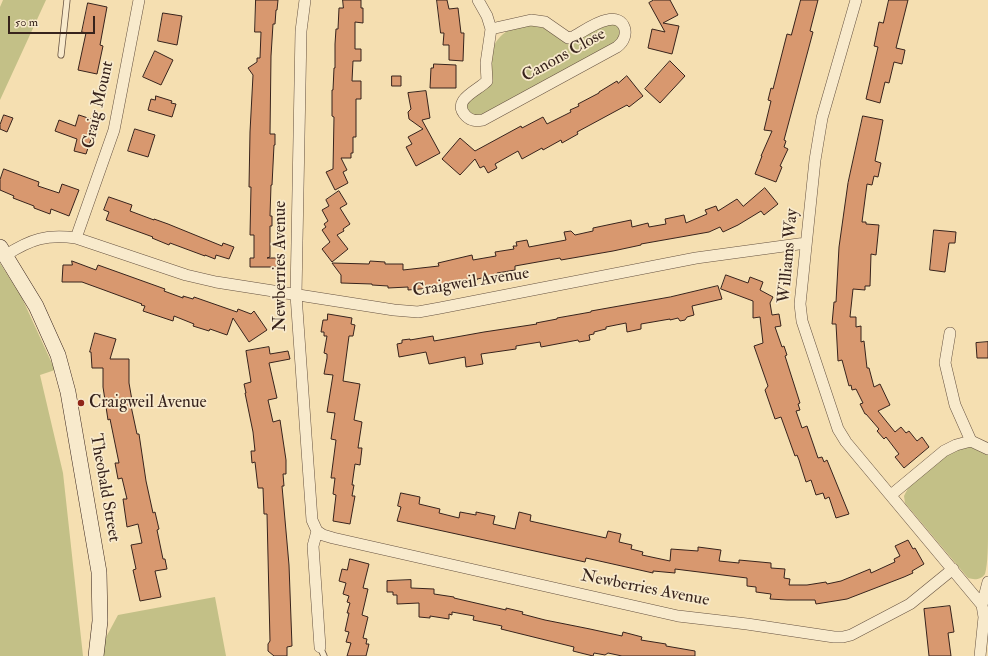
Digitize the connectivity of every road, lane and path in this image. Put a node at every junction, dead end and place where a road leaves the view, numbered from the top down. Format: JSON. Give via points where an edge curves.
{"nodes":[{"id":1,"x":67,"y":0,"type":"edge"},
{"id":2,"x":139,"y":0,"type":"edge"},
{"id":3,"x":305,"y":0,"type":"edge"},
{"id":4,"x":478,"y":0,"type":"edge"},
{"id":5,"x":856,"y":0,"type":"edge"},
{"id":6,"x":491,"y":29,"type":"junction"},
{"id":7,"x":61,"y":55,"type":"dead end"},
{"id":8,"x":76,"y":238,"type":"junction"},
{"id":9,"x":806,"y":243,"type":"junction"},
{"id":10,"x":3,"y":251,"type":"edge"},
{"id":11,"x":296,"y":295,"type":"junction"},
{"id":12,"x":950,"y":333,"type":"dead end"},
{"id":13,"x":971,"y":441,"type":"junction"},
{"id":14,"x":988,"y":449,"type":"edge"},
{"id":15,"x":891,"y":495,"type":"junction"},
{"id":16,"x":317,"y":531,"type":"junction"},
{"id":17,"x":953,"y":569,"type":"junction"},
{"id":18,"x":988,"y":582,"type":"edge"},
{"id":19,"x":982,"y":605,"type":"junction"},
{"id":20,"x":322,"y":652,"type":"edge"},
{"id":21,"x":96,"y":656,"type":"edge"},
{"id":22,"x":980,"y":656,"type":"edge"}],
"edges":[{"from":1,"to":7,"type":"lane"},
{"from":2,"to":8,"type":"street","name":"Craig Mount","via":[[114,130]]},
{"from":3,"to":11,"type":"street","name":"Newberries Avenue","via":[[302,31]]},
{"from":4,"to":6,"type":"street","name":"Canons Close"},
{"from":5,"to":9,"type":"street","name":"Williams Way","via":[[822,118]]},
{"from":6,"to":6,"type":"street","name":"Canons Close","via":[[531,20],[545,22],[568,38],[606,20],[614,19],[625,28],[626,35],[617,47],[483,120],[476,121],[464,114],[461,107],[464,99],[487,82],[486,63]]},
{"from":8,"to":10,"type":"street","name":"Craigweil Avenue","via":[[46,237]]},
{"from":8,"to":11,"type":"street","name":"Craigweil Avenue","via":[[186,275],[222,284]]},
{"from":9,"to":11,"type":"street","name":"Craigweil Avenue","via":[[696,258],[418,312]]},
{"from":9,"to":15,"type":"street","name":"Williams Way","via":[[800,304],[802,322],[823,386],[838,429],[846,442]]},
{"from":10,"to":21,"type":"street","name":"Theobald Street","via":[[36,306],[58,355],[68,392],[99,572],[100,621]]},
{"from":11,"to":16,"type":"street","name":"Newberries Avenue","via":[[312,520]]},
{"from":12,"to":13,"type":"street","via":[[946,364],[955,405]]},
{"from":13,"to":14,"type":"street"},
{"from":13,"to":15,"type":"street","via":[[944,450]]},
{"from":15,"to":17,"type":"street","name":"Williams Way"},
{"from":16,"to":17,"type":"street","name":"Newberries Avenue","via":[[333,538],[678,616],[834,637],[851,635],[910,604]]},
{"from":16,"to":20,"type":"street","name":"Newberries Avenue","via":[[313,546]]},
{"from":17,"to":19,"type":"street","name":"Williams Way"},
{"from":18,"to":19,"type":"street"},
{"from":19,"to":22,"type":"street","via":[[984,617]]}]}
